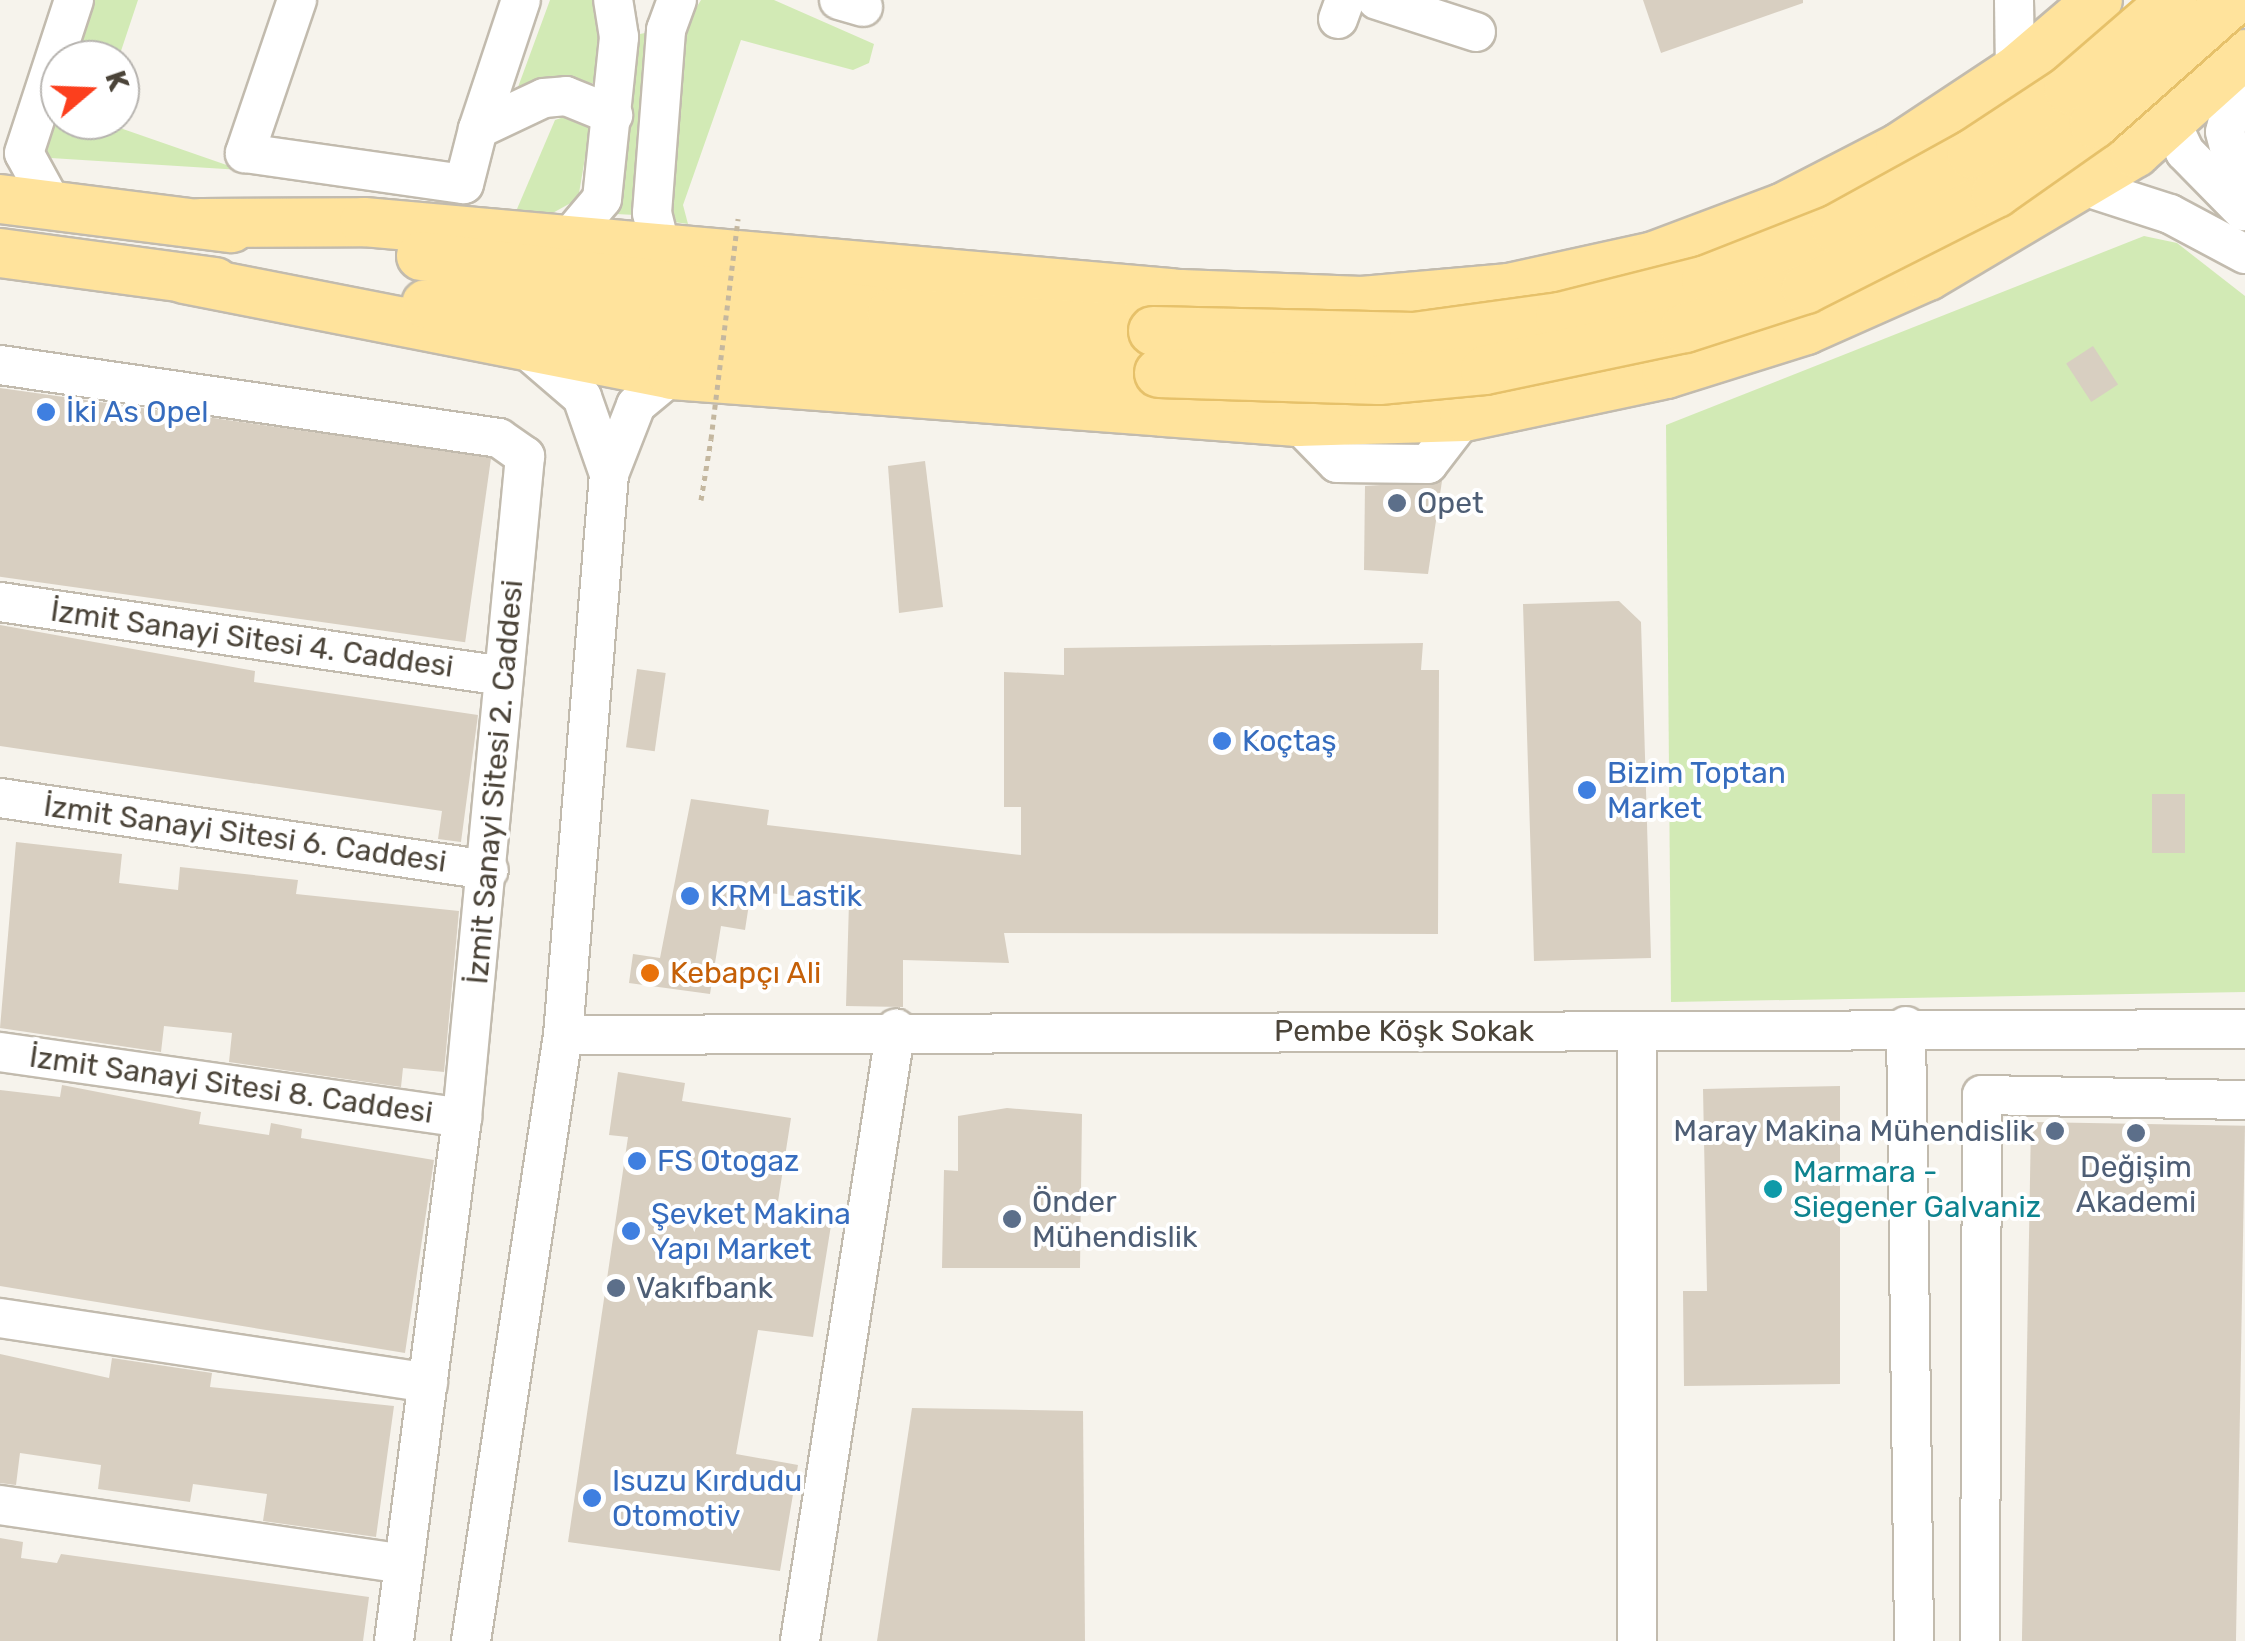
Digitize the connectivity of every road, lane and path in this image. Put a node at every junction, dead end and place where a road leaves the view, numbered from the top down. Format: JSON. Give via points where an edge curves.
{"nodes":[{"id":1,"x":58,"y":0,"type":"edge"},
{"id":2,"x":74,"y":0,"type":"edge"},
{"id":3,"x":297,"y":0,"type":"edge"},
{"id":4,"x":521,"y":0,"type":"edge"},
{"id":5,"x":1377,"y":0,"type":"edge"},
{"id":6,"x":2014,"y":0,"type":"edge"},
{"id":7,"x":2173,"y":0,"type":"edge"},
{"id":8,"x":2201,"y":0,"type":"edge"},
{"id":9,"x":2234,"y":0,"type":"edge"},
{"id":10,"x":614,"y":1,"type":"edge"},
{"id":11,"x":2084,"y":5,"type":"edge"},
{"id":12,"x":674,"y":7,"type":"edge"},
{"id":13,"x":2245,"y":18,"type":"edge"},
{"id":14,"x":1476,"y":32,"type":"dead end"},
{"id":15,"x":2244,"y":55,"type":"edge"},
{"id":16,"x":2015,"y":71,"type":"junction"},
{"id":17,"x":612,"y":116,"type":"junction"},
{"id":18,"x":2170,"y":120,"type":"junction"},
{"id":19,"x":478,"y":128,"type":"junction"},
{"id":20,"x":1900,"y":147,"type":"junction"},
{"id":21,"x":0,"y":158,"type":"edge"},
{"id":22,"x":2083,"y":186,"type":"junction"},
{"id":23,"x":0,"y":199,"type":"edge"},
{"id":24,"x":53,"y":206,"type":"junction"},
{"id":25,"x":2245,"y":211,"type":"edge"},
{"id":26,"x":738,"y":219,"type":"dead end"},
{"id":27,"x":200,"y":224,"type":"junction"},
{"id":28,"x":569,"y":238,"type":"junction"},
{"id":29,"x":661,"y":248,"type":"junction"},
{"id":30,"x":0,"y":253,"type":"edge"},
{"id":31,"x":2245,"y":254,"type":"edge"},
{"id":32,"x":1928,"y":276,"type":"junction"},
{"id":33,"x":184,"y":279,"type":"junction"},
{"id":34,"x":1165,"y":333,"type":"junction"},
{"id":35,"x":532,"y":354,"type":"junction"},
{"id":36,"x":0,"y":365,"type":"edge"},
{"id":37,"x":672,"y":375,"type":"junction"},
{"id":38,"x":610,"y":474,"type":"junction"},
{"id":39,"x":702,"y":500,"type":"dead end"},
{"id":40,"x":0,"y":602,"type":"edge"},
{"id":41,"x":504,"y":676,"type":"junction"},
{"id":42,"x":0,"y":798,"type":"edge"},
{"id":43,"x":489,"y":870,"type":"junction"},
{"id":44,"x":1906,"y":1026,"type":"junction"},
{"id":45,"x":896,"y":1028,"type":"junction"},
{"id":46,"x":2245,"y":1029,"type":"edge"},
{"id":47,"x":1637,"y":1032,"type":"junction"},
{"id":48,"x":563,"y":1035,"type":"junction"},
{"id":49,"x":0,"y":1052,"type":"edge"},
{"id":50,"x":2245,"y":1100,"type":"edge"},
{"id":51,"x":462,"y":1118,"type":"junction"},
{"id":52,"x":0,"y":1318,"type":"edge"},
{"id":53,"x":428,"y":1383,"type":"junction"},
{"id":54,"x":0,"y":1505,"type":"edge"},
{"id":55,"x":404,"y":1564,"type":"junction"},
{"id":56,"x":394,"y":1641,"type":"edge"},
{"id":57,"x":471,"y":1641,"type":"edge"},
{"id":58,"x":800,"y":1641,"type":"edge"},
{"id":59,"x":1637,"y":1641,"type":"edge"},
{"id":60,"x":1914,"y":1641,"type":"edge"},
{"id":61,"x":1980,"y":1641,"type":"edge"}],
"edges":[{"from":1,"to":21,"type":"street"},
{"from":2,"to":24,"type":"street","via":[[24,153]]},
{"from":3,"to":19,"type":"street","via":[[245,153],[464,184]]},
{"from":4,"to":19,"type":"street"},
{"from":5,"to":14,"type":"street"},
{"from":6,"to":16,"type":"street"},
{"from":7,"to":34,"type":"main road","bridge":true,"via":[[2069,90],[1972,154],[1836,229],[1706,280],[1560,317],[1414,337]]},
{"from":8,"to":13,"type":"main road"},
{"from":9,"to":34,"type":"main road","bridge":true,"via":[[2094,124],[1996,193],[1806,289],[1685,328],[1486,370],[1380,380]]},
{"from":10,"to":12,"type":"street","via":[[641,17]]},
{"from":10,"to":17,"type":"street"},
{"from":11,"to":16,"type":"main road"},
{"from":11,"to":18,"type":"main road","via":[[2150,55]]},
{"from":12,"to":29,"type":"street","via":[[652,212]]},
{"from":15,"to":18,"type":"main road"},
{"from":15,"to":25,"type":"street","via":[[2225,132]]},
{"from":16,"to":20,"type":"main road"},
{"from":16,"to":22,"type":"main road","via":[[2012,99],[2026,144],[2049,174]]},
{"from":17,"to":19,"type":"street","via":[[566,96]]},
{"from":17,"to":28,"type":"street","via":[[596,217]]},
{"from":18,"to":22,"type":"main road"},
{"from":18,"to":25,"type":"street","via":[[2185,152]]},
{"from":20,"to":32,"type":"main road","via":[[1929,158],[1951,193],[1955,235]]},
{"from":20,"to":34,"type":"main road","via":[[1782,208],[1654,256],[1510,288],[1362,301]]},
{"from":22,"to":31,"type":"street","via":[[2170,214]]},
{"from":22,"to":32,"type":"main road"},
{"from":23,"to":24,"type":"main road"},
{"from":24,"to":27,"type":"main road"},
{"from":26,"to":39,"type":"path","bridge":true},
{"from":27,"to":28,"type":"main road","via":[[364,222]]},
{"from":27,"to":34,"type":"main road","via":[[892,313]]},
{"from":28,"to":29,"type":"main road"},
{"from":29,"to":34,"type":"main road","via":[[942,279]]},
{"from":30,"to":33,"type":"main road"},
{"from":32,"to":37,"type":"main road","via":[[1806,330],[1666,374],[1464,417],[1298,422]]},
{"from":33,"to":34,"type":"main road"},
{"from":33,"to":35,"type":"main road"},
{"from":35,"to":37,"type":"main road"},
{"from":35,"to":38,"type":"street","via":[[582,398]]},
{"from":36,"to":41,"type":"street","name":"İzmit Sanayi Sitesi 2. Caddesi","via":[[512,441],[525,469]]},
{"from":37,"to":38,"type":"street","via":[[636,405]]},
{"from":38,"to":48,"type":"street"},
{"from":40,"to":41,"type":"street","name":"İzmit Sanayi Sitesi 4. Caddesi"},
{"from":41,"to":43,"type":"street","name":"İzmit Sanayi Sitesi 2. Caddesi"},
{"from":42,"to":43,"type":"street","name":"İzmit Sanayi Sitesi 6. Caddesi"},
{"from":43,"to":51,"type":"street","name":"İzmit Sanayi Sitesi 2. Caddesi"},
{"from":44,"to":46,"type":"street","name":"Pembe Köşk Sokak"},
{"from":44,"to":47,"type":"street","name":"Pembe Köşk Sokak"},
{"from":44,"to":60,"type":"street"},
{"from":45,"to":47,"type":"street","name":"Pembe Köşk Sokak"},
{"from":45,"to":48,"type":"street","name":"Pembe Köşk Sokak"},
{"from":45,"to":58,"type":"street"},
{"from":47,"to":59,"type":"street"},
{"from":48,"to":57,"type":"street"},
{"from":49,"to":51,"type":"street","name":"İzmit Sanayi Sitesi 8. Caddesi"},
{"from":50,"to":61,"type":"street","via":[[1982,1095]]},
{"from":51,"to":53,"type":"street","name":"İzmit Sanayi Sitesi 2. Caddesi"},
{"from":52,"to":53,"type":"street"},
{"from":53,"to":55,"type":"street","name":"İzmit Sanayi Sitesi 2. Caddesi"},
{"from":54,"to":55,"type":"street"},
{"from":55,"to":56,"type":"street","name":"İzmit Sanayi Sitesi 2. Caddesi"}]}
